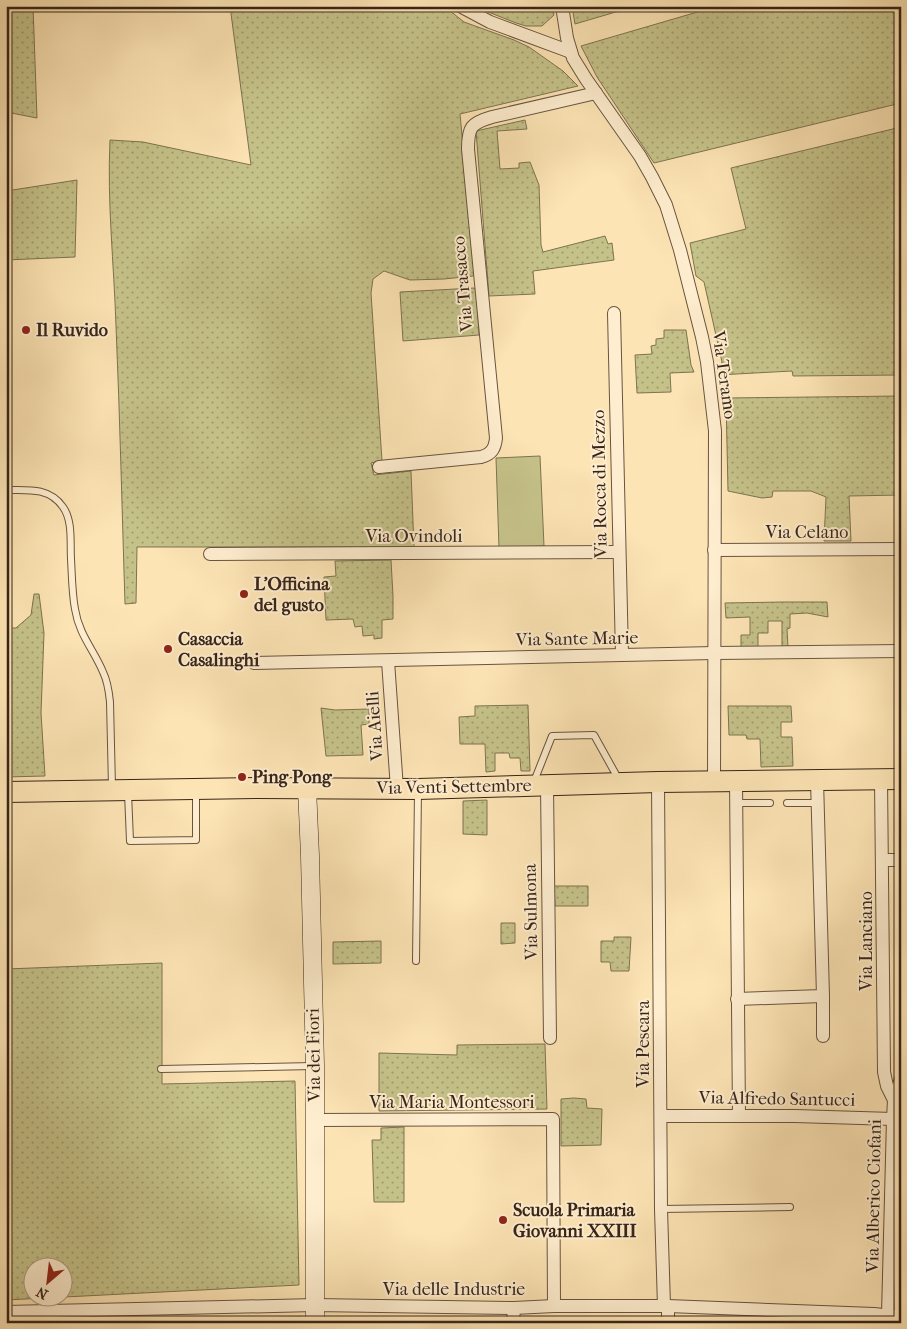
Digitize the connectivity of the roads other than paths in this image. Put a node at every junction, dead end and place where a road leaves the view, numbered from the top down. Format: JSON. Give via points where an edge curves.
{"nodes":[{"id":1,"x":460,"y":6,"type":"edge"},
{"id":2,"x":562,"y":6,"type":"edge"},
{"id":3,"x":571,"y":52,"type":"junction"},
{"id":4,"x":596,"y":93,"type":"junction"},
{"id":5,"x":614,"y":313,"type":"dead end"},
{"id":6,"x":379,"y":467,"type":"dead end"},
{"id":7,"x":6,"y":490,"type":"edge"},
{"id":8,"x":901,"y":549,"type":"edge"},
{"id":9,"x":714,"y":550,"type":"junction"},
{"id":10,"x":619,"y":552,"type":"junction"},
{"id":11,"x":210,"y":554,"type":"dead end"},
{"id":12,"x":901,"y":651,"type":"edge"},
{"id":13,"x":714,"y":653,"type":"junction"},
{"id":14,"x":622,"y":655,"type":"junction"},
{"id":15,"x":388,"y":661,"type":"junction"},
{"id":16,"x":254,"y":663,"type":"dead end"},
{"id":17,"x":891,"y":779,"type":"edge"},
{"id":18,"x":817,"y":780,"type":"junction"},
{"id":19,"x":714,"y":781,"type":"junction"},
{"id":20,"x":736,"y":781,"type":"junction"},
{"id":21,"x":658,"y":782,"type":"junction"},
{"id":22,"x":621,"y":783,"type":"junction"},
{"id":23,"x":539,"y":786,"type":"junction"},
{"id":24,"x":307,"y":788,"type":"junction"},
{"id":25,"x":196,"y":789,"type":"junction"},
{"id":26,"x":397,"y":789,"type":"junction"},
{"id":27,"x":418,"y":789,"type":"junction"},
{"id":28,"x":120,"y":790,"type":"junction"},
{"id":29,"x":6,"y":792,"type":"edge"},
{"id":30,"x":736,"y":803,"type":"junction"},
{"id":31,"x":770,"y":803,"type":"dead end"},
{"id":32,"x":787,"y":803,"type":"dead end"},
{"id":33,"x":818,"y":803,"type":"junction"},
{"id":34,"x":882,"y":860,"type":"junction"},
{"id":35,"x":901,"y":860,"type":"edge"},
{"id":36,"x":416,"y":961,"type":"dead end"},
{"id":37,"x":823,"y":996,"type":"junction"},
{"id":38,"x":737,"y":999,"type":"junction"},
{"id":39,"x":823,"y":1036,"type":"dead end"},
{"id":40,"x":550,"y":1038,"type":"dead end"},
{"id":41,"x":315,"y":1066,"type":"junction"},
{"id":42,"x":160,"y":1069,"type":"dead end"},
{"id":43,"x":901,"y":1079,"type":"edge"},
{"id":44,"x":894,"y":1100,"type":"junction"},
{"id":45,"x":661,"y":1116,"type":"junction"},
{"id":46,"x":739,"y":1116,"type":"junction"},
{"id":47,"x":893,"y":1119,"type":"junction"},
{"id":48,"x":316,"y":1120,"type":"junction"},
{"id":49,"x":790,"y":1207,"type":"dead end"},
{"id":50,"x":661,"y":1209,"type":"junction"},
{"id":51,"x":315,"y":1305,"type":"junction"},
{"id":52,"x":554,"y":1306,"type":"junction"},
{"id":53,"x":666,"y":1306,"type":"junction"},
{"id":54,"x":514,"y":1308,"type":"junction"},
{"id":55,"x":6,"y":1312,"type":"edge"},
{"id":56,"x":894,"y":1316,"type":"edge"},
{"id":57,"x":874,"y":1318,"type":"edge"},
{"id":58,"x":315,"y":1323,"type":"edge"},
{"id":59,"x":513,"y":1323,"type":"edge"},
{"id":60,"x":668,"y":1323,"type":"edge"}],
"edges":[{"from":1,"to":3,"type":"street","via":[[490,22]]},
{"from":2,"to":3,"type":"street","name":"Via Teramo"},
{"from":3,"to":4,"type":"street","name":"Via Teramo"},
{"from":4,"to":6,"type":"street","name":"Via Trasacco","via":[[492,117],[472,127],[468,149],[496,438],[494,447],[482,457]]},
{"from":4,"to":9,"type":"street","name":"Via Teramo","via":[[640,156],[666,205],[696,310],[707,362],[715,431]]},
{"from":5,"to":10,"type":"street","name":"Via Rocca di Mezzo"},
{"from":7,"to":28,"type":"lane","via":[[41,491],[54,498],[66,512],[75,610],[82,633],[108,688]]},
{"from":8,"to":9,"type":"street","name":"Via Celano"},
{"from":9,"to":13,"type":"street","name":"Via Teramo"},
{"from":10,"to":11,"type":"street","name":"Via Ovindoli"},
{"from":10,"to":14,"type":"street","name":"Via Rocca di Mezzo"},
{"from":12,"to":13,"type":"street","name":"Via Sante Marie"},
{"from":13,"to":14,"type":"street","name":"Via Sante Marie"},
{"from":13,"to":19,"type":"street","name":"Via Teramo"},
{"from":14,"to":15,"type":"street","name":"Via Sante Marie"},
{"from":15,"to":16,"type":"street","name":"Via Sante Marie"},
{"from":15,"to":26,"type":"street","name":"Via Aielli"},
{"from":17,"to":18,"type":"main road","name":"Via Venti Settembre"},
{"from":17,"to":34,"type":"street","name":"Via Lanciano"},
{"from":18,"to":20,"type":"main road","name":"Via Venti Settembre"},
{"from":18,"to":33,"type":"street"},
{"from":19,"to":20,"type":"main road","name":"Via Venti Settembre"},
{"from":19,"to":21,"type":"main road","name":"Via Venti Settembre"},
{"from":20,"to":30,"type":"street"},
{"from":21,"to":22,"type":"main road","name":"Via Venti Settembre"},
{"from":21,"to":45,"type":"street","name":"Via Pescara"},
{"from":22,"to":23,"type":"main road","name":"Via Venti Settembre"},
{"from":22,"to":23,"type":"lane","via":[[594,735],[552,736]]},
{"from":23,"to":27,"type":"main road","name":"Via Venti Settembre"},
{"from":23,"to":40,"type":"street","name":"Via Sulmona"},
{"from":24,"to":25,"type":"main road","name":"Via Venti Settembre"},
{"from":24,"to":26,"type":"main road","name":"Via Venti Settembre"},
{"from":24,"to":41,"type":"main road","name":"Via dei Fiori"},
{"from":25,"to":28,"type":"main road","name":"Via Venti Settembre"},
{"from":25,"to":28,"type":"lane","via":[[196,840],[130,841]]},
{"from":26,"to":27,"type":"main road","name":"Via Venti Settembre"},
{"from":27,"to":36,"type":"lane"},
{"from":28,"to":29,"type":"main road","name":"Via Venti Settembre"},
{"from":30,"to":31,"type":"lane"},
{"from":30,"to":38,"type":"street"},
{"from":32,"to":33,"type":"lane"},
{"from":33,"to":37,"type":"street"},
{"from":34,"to":35,"type":"street"},
{"from":34,"to":44,"type":"street","name":"Via Lanciano","via":[[884,1072]]},
{"from":37,"to":38,"type":"street"},
{"from":37,"to":39,"type":"street"},
{"from":38,"to":46,"type":"street"},
{"from":41,"to":42,"type":"lane"},
{"from":41,"to":48,"type":"main road","name":"Via dei Fiori"},
{"from":43,"to":44,"type":"street","name":"Via Alberico Ciofani"},
{"from":44,"to":47,"type":"street","name":"Via Alberico Ciofani"},
{"from":45,"to":46,"type":"street","name":"Via Alfredo Santucci"},
{"from":45,"to":50,"type":"street","name":"Via Pescara"},
{"from":46,"to":47,"type":"street","name":"Via Alfredo Santucci"},
{"from":47,"to":56,"type":"street","name":"Via Alberico Ciofani"},
{"from":48,"to":51,"type":"main road","name":"Via dei Fiori"},
{"from":48,"to":52,"type":"street","name":"Via Maria Montessori","via":[[552,1119]]},
{"from":49,"to":50,"type":"lane"},
{"from":50,"to":53,"type":"street","name":"Via Pescara"},
{"from":51,"to":54,"type":"street","name":"Via delle Industrie"},
{"from":51,"to":55,"type":"street","name":"Via delle Industrie"},
{"from":51,"to":58,"type":"main road","name":"Via dei Fiori"},
{"from":52,"to":53,"type":"street","name":"Via delle Industrie"},
{"from":52,"to":54,"type":"street","name":"Via delle Industrie"},
{"from":53,"to":57,"type":"street","name":"Via delle Industrie"},
{"from":53,"to":60,"type":"street","name":"Via Pescara"},
{"from":54,"to":59,"type":"street"},
{"from":56,"to":57,"type":"street","name":"Via delle Industrie"}]}
